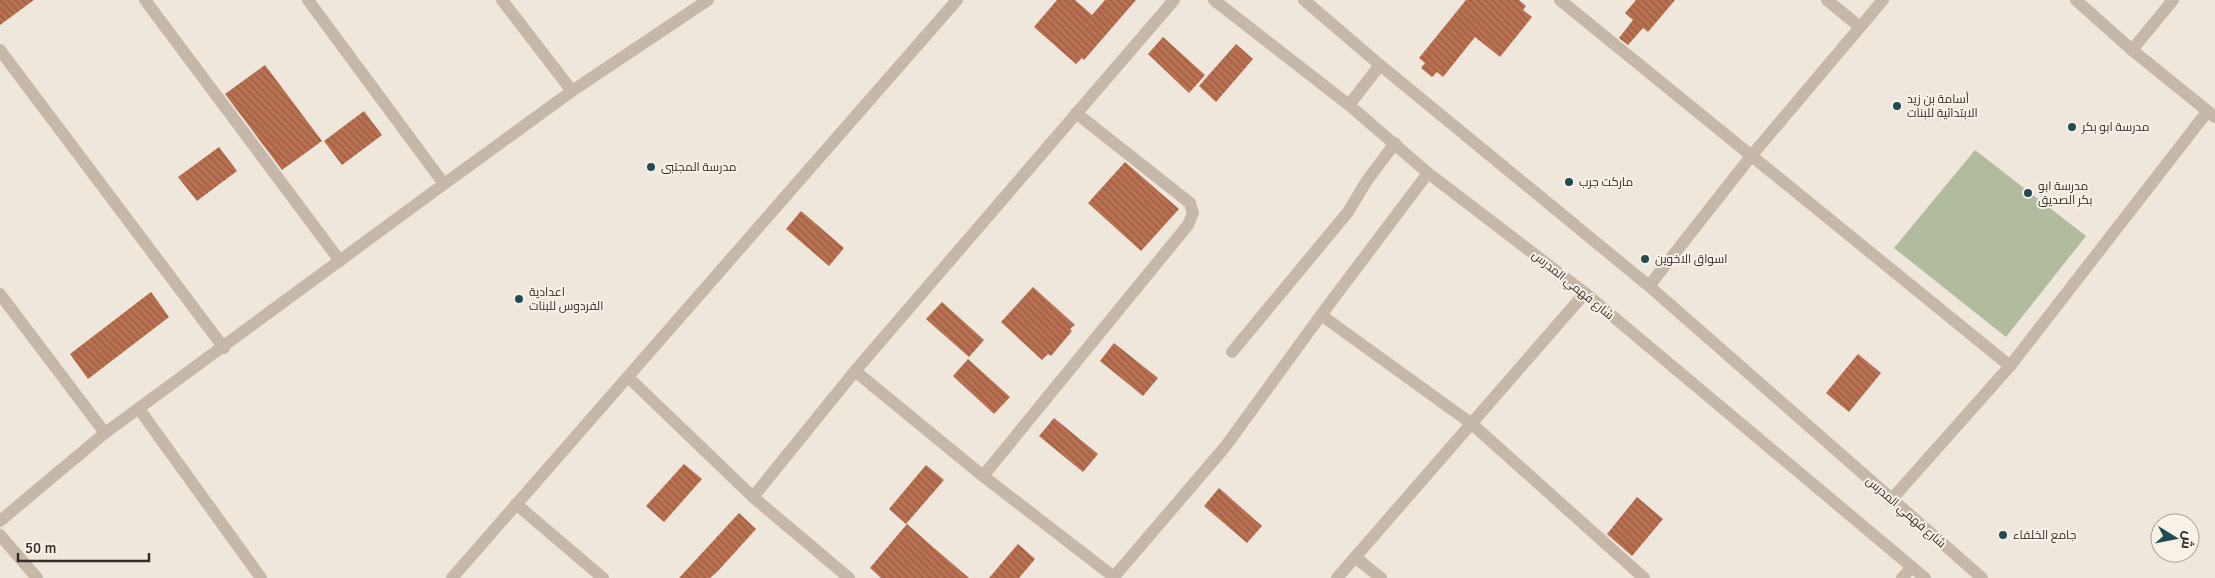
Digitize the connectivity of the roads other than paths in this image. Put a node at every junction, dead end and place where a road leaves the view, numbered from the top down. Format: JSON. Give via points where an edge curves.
{"nodes":[{"id":1,"x":145,"y":0,"type":"edge"},
{"id":2,"x":308,"y":0,"type":"edge"},
{"id":3,"x":502,"y":0,"type":"edge"},
{"id":4,"x":708,"y":0,"type":"edge"},
{"id":5,"x":956,"y":0,"type":"edge"},
{"id":6,"x":1174,"y":0,"type":"edge"},
{"id":7,"x":1214,"y":0,"type":"edge"},
{"id":8,"x":1304,"y":0,"type":"edge"},
{"id":9,"x":1560,"y":0,"type":"edge"},
{"id":10,"x":1828,"y":0,"type":"edge"},
{"id":11,"x":1883,"y":0,"type":"edge"},
{"id":12,"x":2076,"y":0,"type":"edge"},
{"id":13,"x":2173,"y":0,"type":"edge"},
{"id":14,"x":1860,"y":27,"type":"junction"},
{"id":15,"x":0,"y":50,"type":"edge"},
{"id":16,"x":2132,"y":50,"type":"junction"},
{"id":17,"x":1380,"y":66,"type":"junction"},
{"id":18,"x":572,"y":91,"type":"junction"},
{"id":19,"x":1349,"y":105,"type":"junction"},
{"id":20,"x":1076,"y":113,"type":"junction"},
{"id":21,"x":2211,"y":115,"type":"edge"},
{"id":22,"x":1395,"y":143,"type":"junction"},
{"id":23,"x":1752,"y":155,"type":"junction"},
{"id":24,"x":1428,"y":172,"type":"junction"},
{"id":25,"x":444,"y":184,"type":"junction"},
{"id":26,"x":340,"y":261,"type":"junction"},
{"id":27,"x":1649,"y":286,"type":"junction"},
{"id":28,"x":0,"y":294,"type":"edge"},
{"id":29,"x":1585,"y":294,"type":"junction"},
{"id":30,"x":1321,"y":315,"type":"junction"},
{"id":31,"x":224,"y":348,"type":"junction"},
{"id":32,"x":1232,"y":352,"type":"dead end"},
{"id":33,"x":2010,"y":366,"type":"junction"},
{"id":34,"x":855,"y":371,"type":"junction"},
{"id":35,"x":628,"y":377,"type":"junction"},
{"id":36,"x":139,"y":409,"type":"junction"},
{"id":37,"x":1472,"y":424,"type":"junction"},
{"id":38,"x":105,"y":434,"type":"junction"},
{"id":39,"x":983,"y":476,"type":"junction"},
{"id":40,"x":754,"y":497,"type":"junction"},
{"id":41,"x":1891,"y":500,"type":"junction"},
{"id":42,"x":516,"y":504,"type":"junction"},
{"id":43,"x":0,"y":522,"type":"edge"},
{"id":44,"x":0,"y":535,"type":"edge"},
{"id":45,"x":1356,"y":558,"type":"junction"},
{"id":46,"x":1912,"y":566,"type":"junction"},
{"id":47,"x":1114,"y":577,"type":"edge"},
{"id":48,"x":36,"y":578,"type":"edge"},
{"id":49,"x":261,"y":578,"type":"edge"},
{"id":50,"x":452,"y":578,"type":"edge"},
{"id":51,"x":603,"y":578,"type":"edge"},
{"id":52,"x":849,"y":578,"type":"edge"},
{"id":53,"x":1337,"y":578,"type":"edge"},
{"id":54,"x":1380,"y":578,"type":"edge"},
{"id":55,"x":1644,"y":578,"type":"edge"},
{"id":56,"x":1902,"y":578,"type":"edge"},
{"id":57,"x":1925,"y":578,"type":"edge"},
{"id":58,"x":1982,"y":578,"type":"edge"}],
"edges":[{"from":1,"to":26,"type":"street"},
{"from":2,"to":25,"type":"street"},
{"from":3,"to":18,"type":"street"},
{"from":4,"to":18,"type":"street"},
{"from":5,"to":35,"type":"street"},
{"from":6,"to":20,"type":"street"},
{"from":7,"to":19,"type":"street","name":"شارع فهمي المدرس"},
{"from":8,"to":17,"type":"street","name":"شارع فهمي المدرس"},
{"from":9,"to":23,"type":"street"},
{"from":10,"to":14,"type":"street"},
{"from":11,"to":14,"type":"street"},
{"from":12,"to":16,"type":"street"},
{"from":13,"to":16,"type":"street"},
{"from":14,"to":23,"type":"street"},
{"from":15,"to":31,"type":"street"},
{"from":16,"to":21,"type":"street"},
{"from":17,"to":19,"type":"street"},
{"from":17,"to":27,"type":"street","name":"شارع فهمي المدرس"},
{"from":18,"to":25,"type":"street"},
{"from":19,"to":22,"type":"street","name":"شارع فهمي المدرس"},
{"from":20,"to":34,"type":"street"},
{"from":20,"to":39,"type":"street","via":[[1190,203],[1194,213],[1188,225]]},
{"from":21,"to":33,"type":"street"},
{"from":22,"to":24,"type":"street","name":"شارع فهمي المدرس"},
{"from":22,"to":32,"type":"street","via":[[1348,212]]},
{"from":23,"to":27,"type":"street"},
{"from":23,"to":33,"type":"street"},
{"from":24,"to":29,"type":"street","name":"شارع فهمي المدرس"},
{"from":24,"to":30,"type":"street"},
{"from":25,"to":26,"type":"street"},
{"from":26,"to":31,"type":"street"},
{"from":27,"to":41,"type":"street","name":"شارع فهمي المدرس"},
{"from":28,"to":38,"type":"street"},
{"from":29,"to":37,"type":"street"},
{"from":29,"to":46,"type":"street","name":"شارع فهمي المدرس"},
{"from":30,"to":37,"type":"street"},
{"from":30,"to":47,"type":"street","via":[[1225,448]]},
{"from":31,"to":36,"type":"street"},
{"from":33,"to":41,"type":"street"},
{"from":34,"to":39,"type":"street"},
{"from":34,"to":40,"type":"street"},
{"from":35,"to":40,"type":"street"},
{"from":35,"to":42,"type":"street"},
{"from":36,"to":38,"type":"street"},
{"from":36,"to":49,"type":"street"},
{"from":37,"to":45,"type":"street"},
{"from":37,"to":55,"type":"street"},
{"from":38,"to":43,"type":"street"},
{"from":39,"to":47,"type":"street"},
{"from":40,"to":52,"type":"street"},
{"from":41,"to":58,"type":"street","name":"شارع فهمي المدرس"},
{"from":42,"to":50,"type":"street"},
{"from":42,"to":51,"type":"street"},
{"from":44,"to":48,"type":"street"},
{"from":45,"to":53,"type":"street"},
{"from":45,"to":54,"type":"street"},
{"from":46,"to":56,"type":"street"},
{"from":46,"to":57,"type":"street","name":"شارع فهمي المدرس"}]}
